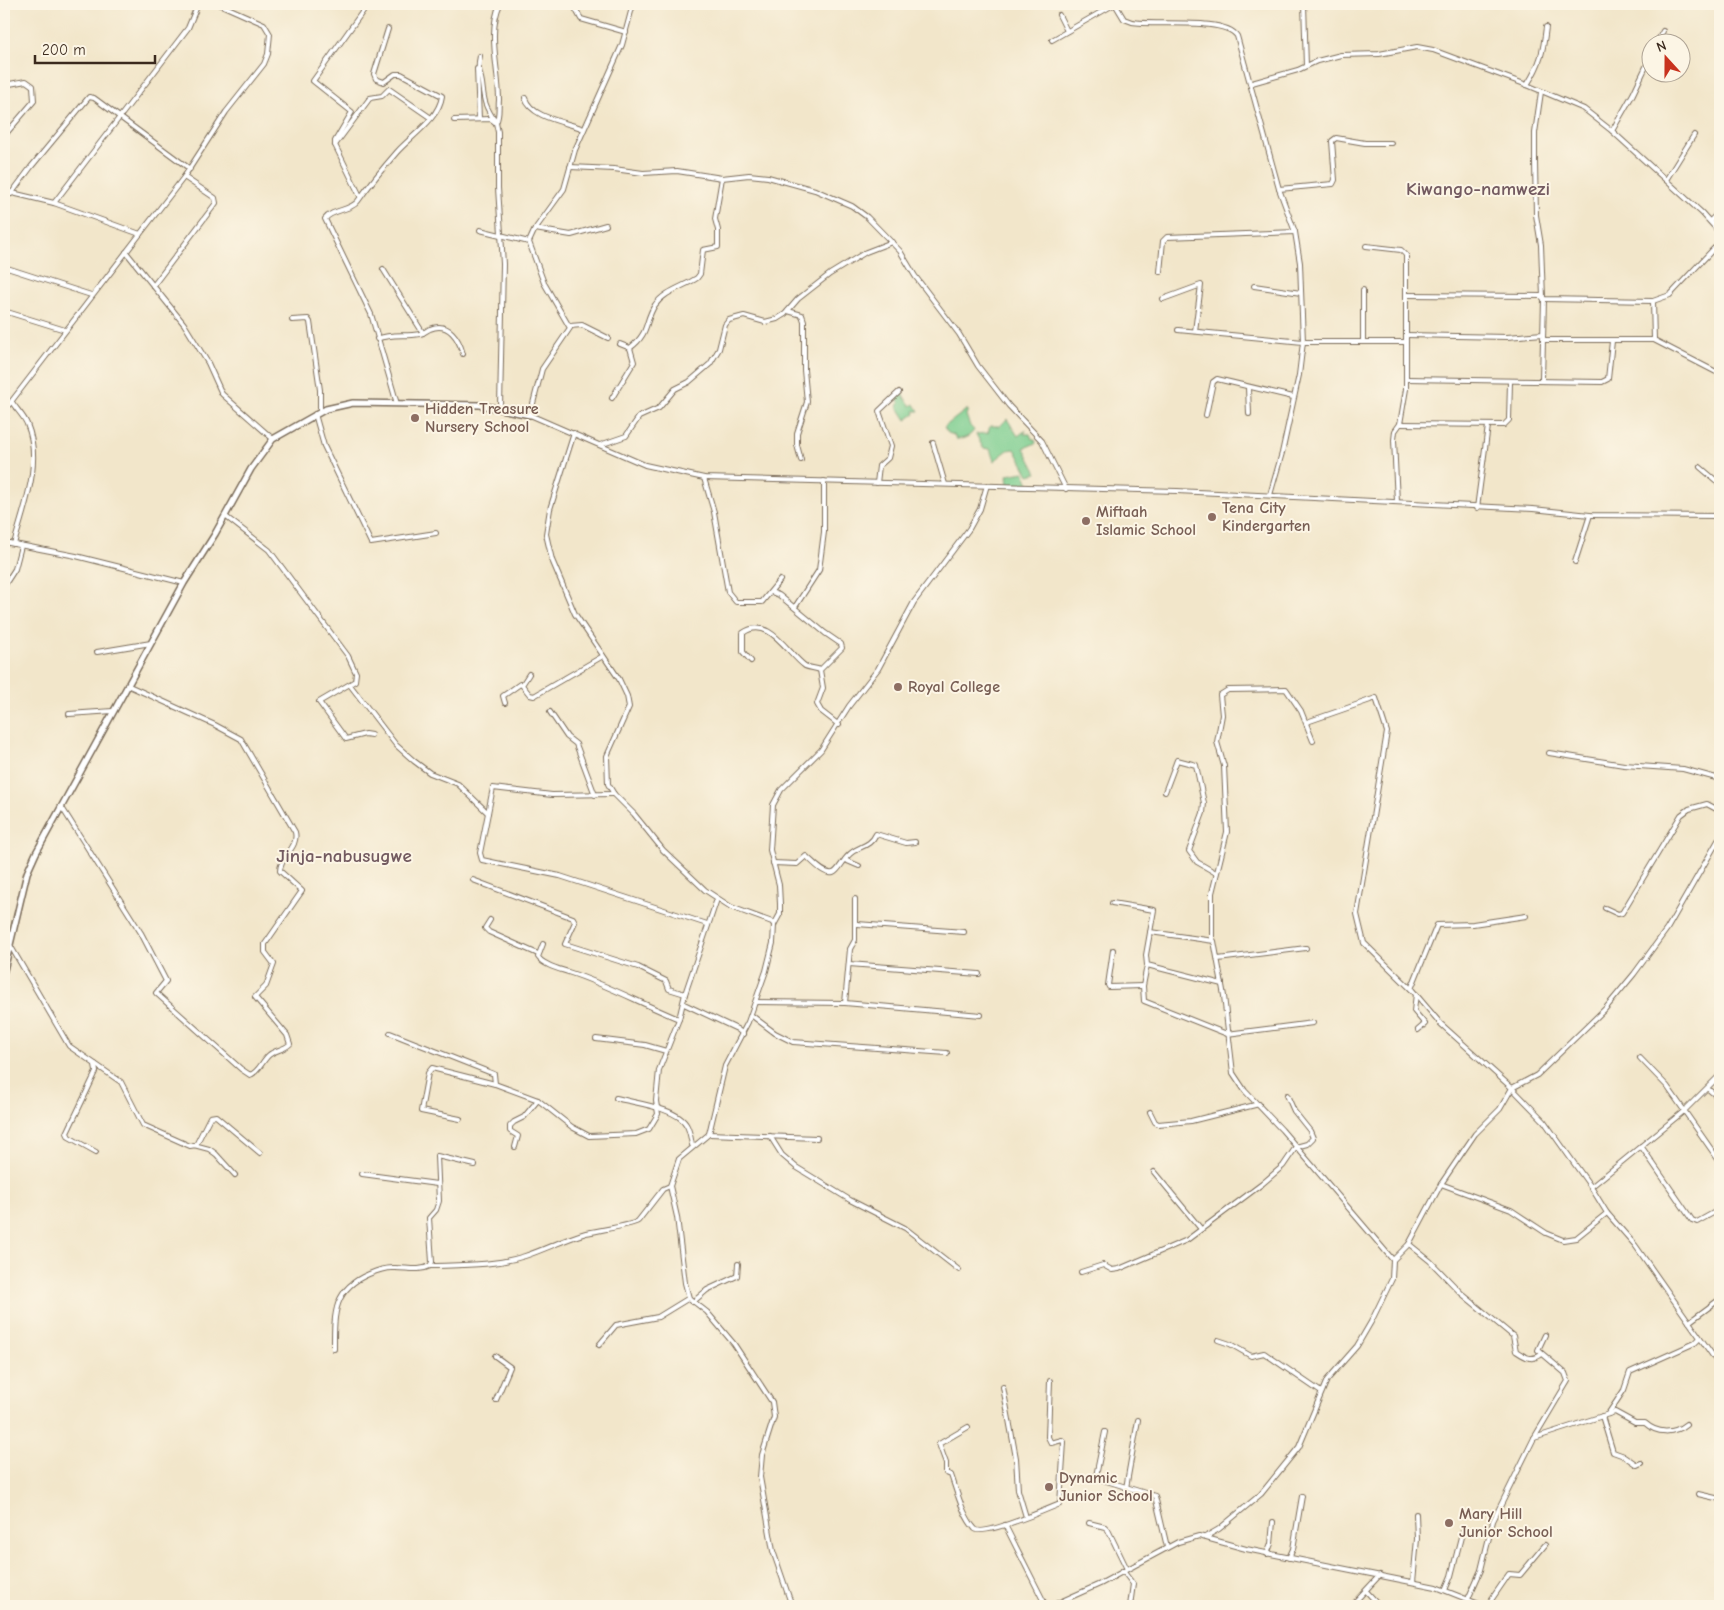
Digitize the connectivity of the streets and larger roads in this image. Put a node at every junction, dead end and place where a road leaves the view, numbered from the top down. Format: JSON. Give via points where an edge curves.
{"nodes":[{"id":1,"x":198,"y":4,"type":"edge"},
{"id":2,"x":219,"y":4,"type":"edge"},
{"id":3,"x":368,"y":4,"type":"edge"},
{"id":4,"x":500,"y":4,"type":"edge"},
{"id":5,"x":633,"y":4,"type":"edge"},
{"id":6,"x":1115,"y":4,"type":"edge"},
{"id":7,"x":1304,"y":4,"type":"edge"},
{"id":8,"x":576,"y":8,"type":"dead end"},
{"id":9,"x":1059,"y":16,"type":"dead end"},
{"id":10,"x":1546,"y":27,"type":"dead end"},
{"id":11,"x":388,"y":29,"type":"dead end"},
{"id":12,"x":1068,"y":31,"type":"junction"},
{"id":13,"x":626,"y":32,"type":"junction"},
{"id":14,"x":1052,"y":40,"type":"dead end"},
{"id":15,"x":480,"y":56,"type":"dead end"},
{"id":16,"x":1306,"y":66,"type":"junction"},
{"id":17,"x":477,"y":69,"type":"junction"},
{"id":18,"x":1642,"y":75,"type":"edge"},
{"id":19,"x":1252,"y":83,"type":"junction"},
{"id":20,"x":4,"y":85,"type":"edge"},
{"id":21,"x":1527,"y":85,"type":"junction"},
{"id":22,"x":1541,"y":92,"type":"junction"},
{"id":23,"x":525,"y":98,"type":"dead end"},
{"id":24,"x":119,"y":117,"type":"junction"},
{"id":25,"x":431,"y":118,"type":"junction"},
{"id":26,"x":454,"y":120,"type":"dead end"},
{"id":27,"x":479,"y":120,"type":"junction"},
{"id":28,"x":496,"y":123,"type":"junction"},
{"id":29,"x":584,"y":129,"type":"junction"},
{"id":30,"x":1612,"y":131,"type":"junction"},
{"id":31,"x":1694,"y":135,"type":"dead end"},
{"id":32,"x":4,"y":136,"type":"edge"},
{"id":33,"x":1390,"y":143,"type":"dead end"},
{"id":34,"x":335,"y":145,"type":"junction"},
{"id":35,"x":570,"y":166,"type":"junction"},
{"id":36,"x":190,"y":169,"type":"junction"},
{"id":37,"x":184,"y":177,"type":"junction"},
{"id":38,"x":722,"y":178,"type":"junction"},
{"id":39,"x":1666,"y":180,"type":"junction"},
{"id":40,"x":1279,"y":189,"type":"junction"},
{"id":41,"x":4,"y":191,"type":"edge"},
{"id":42,"x":11,"y":194,"type":"junction"},
{"id":43,"x":360,"y":196,"type":"junction"},
{"id":44,"x":54,"y":203,"type":"junction"},
{"id":45,"x":1720,"y":211,"type":"edge"},
{"id":46,"x":1710,"y":221,"type":"junction"},
{"id":47,"x":606,"y":225,"type":"dead end"},
{"id":48,"x":535,"y":229,"type":"junction"},
{"id":49,"x":480,"y":230,"type":"dead end"},
{"id":50,"x":1295,"y":232,"type":"junction"},
{"id":51,"x":1720,"y":233,"type":"edge"},
{"id":52,"x":140,"y":234,"type":"junction"},
{"id":53,"x":501,"y":235,"type":"junction"},
{"id":54,"x":529,"y":242,"type":"junction"},
{"id":55,"x":892,"y":242,"type":"junction"},
{"id":56,"x":1720,"y":242,"type":"edge"},
{"id":57,"x":1366,"y":246,"type":"dead end"},
{"id":58,"x":126,"y":252,"type":"junction"},
{"id":59,"x":4,"y":267,"type":"edge"},
{"id":60,"x":383,"y":269,"type":"dead end"},
{"id":61,"x":1160,"y":272,"type":"dead end"},
{"id":62,"x":153,"y":286,"type":"junction"},
{"id":63,"x":1254,"y":286,"type":"dead end"},
{"id":64,"x":1363,"y":290,"type":"dead end"},
{"id":65,"x":1301,"y":293,"type":"junction"},
{"id":66,"x":91,"y":295,"type":"junction"},
{"id":67,"x":1406,"y":295,"type":"junction"},
{"id":68,"x":1544,"y":298,"type":"junction"},
{"id":69,"x":1163,"y":299,"type":"dead end"},
{"id":70,"x":1653,"y":301,"type":"junction"},
{"id":71,"x":4,"y":311,"type":"edge"},
{"id":72,"x":788,"y":311,"type":"junction"},
{"id":73,"x":292,"y":320,"type":"dead end"},
{"id":74,"x":570,"y":326,"type":"junction"},
{"id":75,"x":65,"y":330,"type":"junction"},
{"id":76,"x":1178,"y":330,"type":"dead end"},
{"id":77,"x":1195,"y":331,"type":"junction"},
{"id":78,"x":423,"y":333,"type":"junction"},
{"id":79,"x":1543,"y":334,"type":"junction"},
{"id":80,"x":1406,"y":335,"type":"junction"},
{"id":81,"x":608,"y":338,"type":"dead end"},
{"id":82,"x":377,"y":340,"type":"junction"},
{"id":83,"x":1543,"y":340,"type":"junction"},
{"id":84,"x":1654,"y":340,"type":"junction"},
{"id":85,"x":1612,"y":341,"type":"junction"},
{"id":86,"x":1303,"y":342,"type":"junction"},
{"id":87,"x":1363,"y":342,"type":"junction"},
{"id":88,"x":1406,"y":342,"type":"junction"},
{"id":89,"x":620,"y":344,"type":"dead end"},
{"id":90,"x":630,"y":348,"type":"junction"},
{"id":91,"x":463,"y":354,"type":"dead end"},
{"id":92,"x":1720,"y":374,"type":"edge"},
{"id":93,"x":1407,"y":379,"type":"junction"},
{"id":94,"x":1542,"y":380,"type":"junction"},
{"id":95,"x":1510,"y":382,"type":"junction"},
{"id":96,"x":1248,"y":387,"type":"junction"},
{"id":97,"x":899,"y":392,"type":"dead end"},
{"id":98,"x":1293,"y":397,"type":"junction"},
{"id":99,"x":612,"y":398,"type":"dead end"},
{"id":100,"x":12,"y":402,"type":"junction"},
{"id":101,"x":397,"y":404,"type":"junction"},
{"id":102,"x":500,"y":407,"type":"junction"},
{"id":103,"x":4,"y":411,"type":"edge"},
{"id":104,"x":317,"y":413,"type":"junction"},
{"id":105,"x":1249,"y":414,"type":"dead end"},
{"id":106,"x":530,"y":415,"type":"junction"},
{"id":107,"x":1206,"y":415,"type":"dead end"},
{"id":108,"x":1400,"y":424,"type":"junction"},
{"id":109,"x":1488,"y":426,"type":"junction"},
{"id":110,"x":574,"y":433,"type":"junction"},
{"id":111,"x":273,"y":439,"type":"junction"},
{"id":112,"x":933,"y":443,"type":"dead end"},
{"id":113,"x":600,"y":445,"type":"junction"},
{"id":114,"x":801,"y":460,"type":"dead end"},
{"id":115,"x":1700,"y":467,"type":"dead end"},
{"id":116,"x":704,"y":478,"type":"junction"},
{"id":117,"x":824,"y":481,"type":"junction"},
{"id":118,"x":877,"y":483,"type":"junction"},
{"id":119,"x":945,"y":484,"type":"junction"},
{"id":120,"x":1720,"y":484,"type":"edge"},
{"id":121,"x":987,"y":485,"type":"junction"},
{"id":122,"x":1066,"y":489,"type":"junction"},
{"id":123,"x":1270,"y":495,"type":"junction"},
{"id":124,"x":1397,"y":502,"type":"junction"},
{"id":125,"x":1477,"y":508,"type":"junction"},
{"id":126,"x":1590,"y":515,"type":"junction"},
{"id":127,"x":225,"y":516,"type":"junction"},
{"id":128,"x":1720,"y":516,"type":"edge"},
{"id":129,"x":436,"y":533,"type":"dead end"},
{"id":130,"x":4,"y":542,"type":"edge"},
{"id":131,"x":14,"y":544,"type":"junction"},
{"id":132,"x":21,"y":546,"type":"junction"},
{"id":133,"x":1575,"y":562,"type":"dead end"},
{"id":134,"x":780,"y":580,"type":"dead end"},
{"id":135,"x":184,"y":583,"type":"junction"},
{"id":136,"x":4,"y":586,"type":"edge"},
{"id":137,"x":771,"y":592,"type":"junction"},
{"id":138,"x":794,"y":607,"type":"junction"},
{"id":139,"x":151,"y":643,"type":"junction"},
{"id":140,"x":97,"y":652,"type":"dead end"},
{"id":141,"x":603,"y":656,"type":"junction"},
{"id":142,"x":751,"y":662,"type":"dead end"},
{"id":143,"x":820,"y":670,"type":"junction"},
{"id":144,"x":529,"y":674,"type":"dead end"},
{"id":145,"x":127,"y":685,"type":"junction"},
{"id":146,"x":350,"y":685,"type":"junction"},
{"id":147,"x":522,"y":685,"type":"junction"},
{"id":148,"x":505,"y":703,"type":"dead end"},
{"id":149,"x":113,"y":712,"type":"junction"},
{"id":150,"x":550,"y":712,"type":"dead end"},
{"id":151,"x":69,"y":714,"type":"dead end"},
{"id":152,"x":1307,"y":722,"type":"junction"},
{"id":153,"x":839,"y":724,"type":"junction"},
{"id":154,"x":371,"y":735,"type":"dead end"},
{"id":155,"x":1313,"y":741,"type":"dead end"},
{"id":156,"x":1549,"y":752,"type":"dead end"},
{"id":157,"x":1720,"y":779,"type":"edge"},
{"id":158,"x":1165,"y":792,"type":"dead end"},
{"id":159,"x":614,"y":794,"type":"junction"},
{"id":160,"x":595,"y":795,"type":"junction"},
{"id":161,"x":60,"y":806,"type":"junction"},
{"id":162,"x":1720,"y":811,"type":"edge"},
{"id":163,"x":488,"y":813,"type":"junction"},
{"id":164,"x":1720,"y":836,"type":"edge"},
{"id":165,"x":914,"y":842,"type":"dead end"},
{"id":166,"x":845,"y":860,"type":"junction"},
{"id":167,"x":773,"y":863,"type":"junction"},
{"id":168,"x":859,"y":866,"type":"dead end"},
{"id":169,"x":1216,"y":873,"type":"junction"},
{"id":170,"x":473,"y":880,"type":"dead end"},
{"id":171,"x":717,"y":899,"type":"junction"},
{"id":172,"x":855,"y":900,"type":"dead end"},
{"id":173,"x":1112,"y":903,"type":"dead end"},
{"id":174,"x":1605,"y":908,"type":"dead end"},
{"id":175,"x":1526,"y":916,"type":"dead end"},
{"id":176,"x":490,"y":920,"type":"dead end"},
{"id":177,"x":707,"y":924,"type":"junction"},
{"id":178,"x":857,"y":924,"type":"junction"},
{"id":179,"x":774,"y":925,"type":"junction"},
{"id":180,"x":964,"y":932,"type":"dead end"},
{"id":181,"x":1150,"y":932,"type":"junction"},
{"id":182,"x":1212,"y":940,"type":"junction"},
{"id":183,"x":543,"y":944,"type":"dead end"},
{"id":184,"x":10,"y":945,"type":"junction"},
{"id":185,"x":1306,"y":948,"type":"dead end"},
{"id":186,"x":1113,"y":950,"type":"dead end"},
{"id":187,"x":538,"y":954,"type":"junction"},
{"id":188,"x":1218,"y":959,"type":"junction"},
{"id":189,"x":849,"y":964,"type":"junction"},
{"id":190,"x":1147,"y":965,"type":"junction"},
{"id":191,"x":4,"y":970,"type":"edge"},
{"id":192,"x":979,"y":974,"type":"dead end"},
{"id":193,"x":1222,"y":984,"type":"junction"},
{"id":194,"x":1143,"y":986,"type":"junction"},
{"id":195,"x":1411,"y":989,"type":"junction"},
{"id":196,"x":685,"y":994,"type":"junction"},
{"id":197,"x":1416,"y":994,"type":"junction"},
{"id":198,"x":756,"y":1002,"type":"junction"},
{"id":199,"x":845,"y":1003,"type":"junction"},
{"id":200,"x":684,"y":1004,"type":"junction"},
{"id":201,"x":981,"y":1015,"type":"dead end"},
{"id":202,"x":751,"y":1016,"type":"junction"},
{"id":203,"x":679,"y":1019,"type":"junction"},
{"id":204,"x":1313,"y":1023,"type":"dead end"},
{"id":205,"x":1418,"y":1030,"type":"dead end"},
{"id":206,"x":390,"y":1033,"type":"dead end"},
{"id":207,"x":742,"y":1034,"type":"junction"},
{"id":208,"x":1227,"y":1034,"type":"junction"},
{"id":209,"x":596,"y":1038,"type":"dead end"},
{"id":210,"x":666,"y":1051,"type":"junction"},
{"id":211,"x":947,"y":1053,"type":"dead end"},
{"id":212,"x":1640,"y":1058,"type":"dead end"},
{"id":213,"x":95,"y":1064,"type":"junction"},
{"id":214,"x":1720,"y":1075,"type":"edge"},
{"id":215,"x":494,"y":1084,"type":"junction"},
{"id":216,"x":1512,"y":1088,"type":"junction"},
{"id":217,"x":1708,"y":1090,"type":"junction"},
{"id":218,"x":1288,"y":1095,"type":"dead end"},
{"id":219,"x":616,"y":1098,"type":"dead end"},
{"id":220,"x":1720,"y":1099,"type":"edge"},
{"id":221,"x":538,"y":1100,"type":"junction"},
{"id":222,"x":1259,"y":1104,"type":"junction"},
{"id":223,"x":657,"y":1109,"type":"junction"},
{"id":224,"x":1684,"y":1111,"type":"junction"},
{"id":225,"x":1150,"y":1112,"type":"dead end"},
{"id":226,"x":460,"y":1119,"type":"dead end"},
{"id":227,"x":709,"y":1134,"type":"junction"},
{"id":228,"x":770,"y":1136,"type":"junction"},
{"id":229,"x":817,"y":1138,"type":"dead end"},
{"id":230,"x":692,"y":1145,"type":"junction"},
{"id":231,"x":194,"y":1146,"type":"junction"},
{"id":232,"x":1641,"y":1146,"type":"junction"},
{"id":233,"x":515,"y":1147,"type":"dead end"},
{"id":234,"x":1296,"y":1147,"type":"junction"},
{"id":235,"x":96,"y":1152,"type":"dead end"},
{"id":236,"x":260,"y":1153,"type":"dead end"},
{"id":237,"x":1720,"y":1162,"type":"edge"},
{"id":238,"x":475,"y":1165,"type":"dead end"},
{"id":239,"x":1154,"y":1172,"type":"dead end"},
{"id":240,"x":362,"y":1174,"type":"dead end"},
{"id":241,"x":235,"y":1175,"type":"dead end"},
{"id":242,"x":437,"y":1184,"type":"junction"},
{"id":243,"x":1441,"y":1184,"type":"junction"},
{"id":244,"x":670,"y":1186,"type":"junction"},
{"id":245,"x":1591,"y":1187,"type":"junction"},
{"id":246,"x":1607,"y":1213,"type":"junction"},
{"id":247,"x":1720,"y":1214,"type":"edge"},
{"id":248,"x":1201,"y":1229,"type":"junction"},
{"id":249,"x":1409,"y":1244,"type":"junction"},
{"id":250,"x":1393,"y":1260,"type":"junction"},
{"id":251,"x":738,"y":1264,"type":"dead end"},
{"id":252,"x":430,"y":1266,"type":"junction"},
{"id":253,"x":959,"y":1270,"type":"dead end"},
{"id":254,"x":1081,"y":1272,"type":"dead end"},
{"id":255,"x":689,"y":1298,"type":"junction"},
{"id":256,"x":1720,"y":1299,"type":"edge"},
{"id":257,"x":694,"y":1302,"type":"junction"},
{"id":258,"x":1689,"y":1322,"type":"junction"},
{"id":259,"x":1546,"y":1335,"type":"dead end"},
{"id":260,"x":1700,"y":1338,"type":"junction"},
{"id":261,"x":1218,"y":1340,"type":"dead end"},
{"id":262,"x":599,"y":1345,"type":"dead end"},
{"id":263,"x":334,"y":1348,"type":"dead end"},
{"id":264,"x":1542,"y":1354,"type":"junction"},
{"id":265,"x":495,"y":1356,"type":"dead end"},
{"id":266,"x":1720,"y":1366,"type":"edge"},
{"id":267,"x":1050,"y":1381,"type":"dead end"},
{"id":268,"x":1003,"y":1387,"type":"dead end"},
{"id":269,"x":1321,"y":1392,"type":"junction"},
{"id":270,"x":496,"y":1400,"type":"dead end"},
{"id":271,"x":1608,"y":1414,"type":"junction"},
{"id":272,"x":1602,"y":1416,"type":"junction"},
{"id":273,"x":1138,"y":1420,"type":"dead end"},
{"id":274,"x":1686,"y":1424,"type":"dead end"},
{"id":275,"x":968,"y":1427,"type":"dead end"},
{"id":276,"x":1105,"y":1432,"type":"dead end"},
{"id":277,"x":1534,"y":1438,"type":"junction"},
{"id":278,"x":1641,"y":1464,"type":"dead end"},
{"id":279,"x":1126,"y":1488,"type":"junction"},
{"id":280,"x":1698,"y":1494,"type":"dead end"},
{"id":281,"x":1302,"y":1496,"type":"dead end"},
{"id":282,"x":1720,"y":1498,"type":"edge"},
{"id":283,"x":1416,"y":1514,"type":"dead end"},
{"id":284,"x":1026,"y":1517,"type":"junction"},
{"id":285,"x":1273,"y":1522,"type":"dead end"},
{"id":286,"x":1089,"y":1523,"type":"dead end"},
{"id":287,"x":1005,"y":1525,"type":"junction"},
{"id":288,"x":1462,"y":1533,"type":"dead end"},
{"id":289,"x":1205,"y":1537,"type":"junction"},
{"id":290,"x":1545,"y":1545,"type":"dead end"},
{"id":291,"x":1168,"y":1547,"type":"junction"},
{"id":292,"x":1267,"y":1554,"type":"junction"},
{"id":293,"x":1289,"y":1558,"type":"junction"},
{"id":294,"x":1125,"y":1570,"type":"junction"},
{"id":295,"x":1380,"y":1575,"type":"junction"},
{"id":296,"x":1413,"y":1582,"type":"junction"},
{"id":297,"x":1445,"y":1590,"type":"junction"},
{"id":298,"x":1367,"y":1592,"type":"junction"},
{"id":299,"x":1468,"y":1599,"type":"junction"},
{"id":300,"x":1720,"y":1599,"type":"edge"},
{"id":301,"x":792,"y":1606,"type":"edge"},
{"id":302,"x":1046,"y":1606,"type":"edge"},
{"id":303,"x":1051,"y":1606,"type":"edge"},
{"id":304,"x":1130,"y":1606,"type":"edge"},
{"id":305,"x":1351,"y":1606,"type":"edge"},
{"id":306,"x":1380,"y":1606,"type":"edge"},
{"id":307,"x":1486,"y":1606,"type":"edge"},
{"id":308,"x":1713,"y":1606,"type":"edge"}],
"edges":[{"from":1,"to":24,"type":"street","via":[[188,28]]},
{"from":2,"to":36,"type":"street","via":[[264,24],[270,34],[268,54]]},
{"from":3,"to":34,"type":"street","via":[[313,81],[352,112]]},
{"from":4,"to":28,"type":"street","via":[[495,32],[499,82],[499,117]]},
{"from":5,"to":13,"type":"street"},
{"from":6,"to":12,"type":"street"},
{"from":6,"to":19,"type":"street","via":[[1124,19],[1132,22],[1232,30],[1237,36]]},
{"from":7,"to":16,"type":"street"},
{"from":8,"to":13,"type":"street","via":[[581,19]]},
{"from":9,"to":12,"type":"street"},
{"from":10,"to":21,"type":"street","via":[[1543,54]]},
{"from":11,"to":25,"type":"street","via":[[374,74],[376,79],[384,82],[395,74],[401,74],[434,90],[442,96],[441,104]]},
{"from":12,"to":14,"type":"street"},
{"from":13,"to":29,"type":"street"},
{"from":15,"to":17,"type":"street"},
{"from":16,"to":19,"type":"street"},
{"from":16,"to":21,"type":"street","via":[[1341,55],[1379,54],[1417,47]]},
{"from":17,"to":27,"type":"street"},
{"from":17,"to":28,"type":"street","via":[[482,81],[482,98]]},
{"from":18,"to":30,"type":"street"},
{"from":19,"to":40,"type":"street"},
{"from":20,"to":32,"type":"street","via":[[26,81],[33,86],[34,101]]},
{"from":21,"to":22,"type":"street"},
{"from":22,"to":30,"type":"street","via":[[1573,103]]},
{"from":22,"to":68,"type":"street","via":[[1535,162],[1536,215]]},
{"from":23,"to":29,"type":"street","via":[[529,108]]},
{"from":24,"to":36,"type":"street"},
{"from":24,"to":42,"type":"street","via":[[94,98],[87,98]]},
{"from":24,"to":44,"type":"street"},
{"from":25,"to":34,"type":"street","via":[[389,89],[382,96],[370,98]]},
{"from":25,"to":43,"type":"street"},
{"from":26,"to":27,"type":"street"},
{"from":27,"to":28,"type":"street","via":[[491,119]]},
{"from":28,"to":53,"type":"street"},
{"from":29,"to":35,"type":"street"},
{"from":30,"to":39,"type":"street"},
{"from":31,"to":39,"type":"street"},
{"from":33,"to":40,"type":"street","via":[[1336,138],[1332,141],[1333,184]]},
{"from":34,"to":43,"type":"street"},
{"from":35,"to":38,"type":"street","via":[[643,173],[677,171]]},
{"from":35,"to":48,"type":"street","via":[[560,195]]},
{"from":36,"to":37,"type":"street"},
{"from":37,"to":52,"type":"street"},
{"from":37,"to":62,"type":"street","via":[[215,198],[216,203]]},
{"from":38,"to":55,"type":"street","via":[[758,176],[815,190],[852,206],[868,217]]},
{"from":38,"to":90,"type":"street","via":[[715,219],[718,247],[703,250],[697,278],[659,300],[643,335]]},
{"from":39,"to":46,"type":"street"},
{"from":40,"to":50,"type":"street"},
{"from":41,"to":42,"type":"street"},
{"from":42,"to":44,"type":"street"},
{"from":43,"to":82,"type":"street","via":[[357,202],[325,219],[363,296]]},
{"from":44,"to":52,"type":"street"},
{"from":45,"to":46,"type":"street"},
{"from":46,"to":51,"type":"street"},
{"from":47,"to":48,"type":"street","via":[[571,235]]},
{"from":48,"to":54,"type":"street"},
{"from":49,"to":53,"type":"street"},
{"from":50,"to":61,"type":"street","via":[[1167,237],[1163,241]]},
{"from":50,"to":65,"type":"street"},
{"from":52,"to":58,"type":"street"},
{"from":53,"to":54,"type":"street"},
{"from":53,"to":102,"type":"street","via":[[504,264]]},
{"from":54,"to":74,"type":"street","via":[[544,283]]},
{"from":55,"to":72,"type":"street","via":[[872,249],[830,274]]},
{"from":55,"to":122,"type":"street","via":[[959,334],[978,366],[1042,441]]},
{"from":56,"to":70,"type":"street","via":[[1670,295]]},
{"from":57,"to":67,"type":"street","via":[[1405,252]]},
{"from":58,"to":62,"type":"street"},
{"from":58,"to":66,"type":"street"},
{"from":59,"to":66,"type":"street"},
{"from":60,"to":78,"type":"street"},
{"from":62,"to":111,"type":"street","via":[[184,324],[222,394]]},
{"from":63,"to":65,"type":"street"},
{"from":64,"to":87,"type":"street"},
{"from":65,"to":86,"type":"street"},
{"from":66,"to":75,"type":"street"},
{"from":67,"to":68,"type":"street"},
{"from":67,"to":80,"type":"street"},
{"from":68,"to":70,"type":"street"},
{"from":68,"to":79,"type":"street"},
{"from":69,"to":77,"type":"street","via":[[1202,287]]},
{"from":70,"to":84,"type":"street"},
{"from":71,"to":75,"type":"street"},
{"from":72,"to":113,"type":"street","via":[[769,322],[747,316],[729,320],[710,364],[675,389],[659,408],[639,418],[626,436]]},
{"from":72,"to":114,"type":"street","via":[[802,315],[804,321],[807,402],[797,433]]},
{"from":73,"to":104,"type":"street","via":[[308,319],[310,322],[320,390]]},
{"from":74,"to":81,"type":"street","via":[[582,325]]},
{"from":74,"to":106,"type":"street","via":[[542,369]]},
{"from":75,"to":100,"type":"street"},
{"from":76,"to":77,"type":"street"},
{"from":77,"to":86,"type":"street"},
{"from":78,"to":82,"type":"street","via":[[387,335]]},
{"from":78,"to":91,"type":"street","via":[[446,328],[456,337]]},
{"from":79,"to":80,"type":"street"},
{"from":79,"to":83,"type":"street"},
{"from":80,"to":88,"type":"street"},
{"from":82,"to":101,"type":"street"},
{"from":83,"to":85,"type":"street"},
{"from":83,"to":94,"type":"street"},
{"from":84,"to":85,"type":"street"},
{"from":84,"to":92,"type":"street"},
{"from":85,"to":94,"type":"street","via":[[1611,373],[1606,381]]},
{"from":86,"to":87,"type":"street"},
{"from":86,"to":98,"type":"street"},
{"from":87,"to":88,"type":"street"},
{"from":88,"to":93,"type":"street"},
{"from":89,"to":90,"type":"street"},
{"from":90,"to":99,"type":"street","via":[[634,362]]},
{"from":93,"to":95,"type":"street"},
{"from":93,"to":108,"type":"street"},
{"from":94,"to":95,"type":"street"},
{"from":95,"to":109,"type":"street","via":[[1508,422]]},
{"from":96,"to":98,"type":"street"},
{"from":96,"to":105,"type":"street"},
{"from":96,"to":107,"type":"street","via":[[1214,380]]},
{"from":97,"to":118,"type":"street","via":[[878,411],[891,446],[888,458],[879,466]]},
{"from":98,"to":123,"type":"street","via":[[1287,434]]},
{"from":100,"to":103,"type":"street"},
{"from":100,"to":131,"type":"street","via":[[27,422],[33,452],[30,482]]},
{"from":101,"to":102,"type":"street"},
{"from":101,"to":104,"type":"street","via":[[353,403]]},
{"from":102,"to":106,"type":"street"},
{"from":104,"to":111,"type":"street"},
{"from":104,"to":129,"type":"street","via":[[324,446],[372,543]]},
{"from":106,"to":110,"type":"street"},
{"from":108,"to":109,"type":"street"},
{"from":108,"to":124,"type":"street","via":[[1394,440]]},
{"from":109,"to":125,"type":"street"},
{"from":110,"to":113,"type":"street"},
{"from":110,"to":141,"type":"street","via":[[546,534],[552,560],[575,614]]},
{"from":111,"to":127,"type":"street","via":[[251,469]]},
{"from":112,"to":119,"type":"street"},
{"from":113,"to":116,"type":"street","via":[[645,465]]},
{"from":115,"to":120,"type":"street"},
{"from":116,"to":117,"type":"street"},
{"from":116,"to":137,"type":"street","via":[[714,512],[728,592],[736,602],[759,603]]},
{"from":117,"to":118,"type":"street"},
{"from":117,"to":138,"type":"street","via":[[824,532],[819,570]]},
{"from":118,"to":119,"type":"street"},
{"from":119,"to":121,"type":"street"},
{"from":121,"to":122,"type":"street"},
{"from":121,"to":153,"type":"street","via":[[980,509],[969,529],[921,591],[878,669]]},
{"from":122,"to":123,"type":"street"},
{"from":123,"to":124,"type":"street"},
{"from":124,"to":125,"type":"street"},
{"from":125,"to":126,"type":"street"},
{"from":126,"to":128,"type":"street"},
{"from":126,"to":133,"type":"street"},
{"from":127,"to":135,"type":"street"},
{"from":127,"to":146,"type":"street","via":[[265,546],[280,564],[348,656],[356,674]]},
{"from":130,"to":131,"type":"street"},
{"from":131,"to":132,"type":"street"},
{"from":132,"to":135,"type":"street"},
{"from":132,"to":136,"type":"street","via":[[16,568]]},
{"from":134,"to":137,"type":"street"},
{"from":135,"to":139,"type":"street"},
{"from":137,"to":138,"type":"street"},
{"from":138,"to":143,"type":"street","via":[[841,644],[839,652]]},
{"from":139,"to":140,"type":"street"},
{"from":139,"to":145,"type":"street"},
{"from":141,"to":147,"type":"street","via":[[534,696]]},
{"from":141,"to":159,"type":"street","via":[[619,679],[629,707],[607,756],[606,774]]},
{"from":142,"to":143,"type":"street","via":[[743,652],[743,633],[758,627],[776,636],[807,668]]},
{"from":143,"to":153,"type":"street","via":[[824,688],[817,704]]},
{"from":144,"to":147,"type":"street"},
{"from":145,"to":149,"type":"street"},
{"from":145,"to":161,"type":"street","via":[[241,739],[296,832],[293,847],[280,871],[302,891],[265,944],[265,952],[274,964],[266,986],[255,997],[290,1039],[290,1044],[269,1055],[256,1073],[250,1075],[241,1068],[156,993],[166,981],[161,971]]},
{"from":146,"to":154,"type":"street","via":[[319,702],[346,739]]},
{"from":146,"to":163,"type":"street","via":[[396,745],[430,772],[458,784]]},
{"from":147,"to":148,"type":"street","via":[[506,692],[503,696]]},
{"from":149,"to":151,"type":"street"},
{"from":149,"to":161,"type":"street"},
{"from":150,"to":160,"type":"street","via":[[567,737],[576,744]]},
{"from":152,"to":155,"type":"street"},
{"from":152,"to":169,"type":"street","via":[[1286,689],[1228,690],[1220,695],[1222,715],[1217,742],[1224,766],[1227,832]]},
{"from":152,"to":195,"type":"street","via":[[1374,697],[1378,701],[1387,732],[1357,918],[1364,943]]},
{"from":153,"to":167,"type":"street","via":[[821,750],[781,790],[774,805],[770,850]]},
{"from":156,"to":157,"type":"street","via":[[1624,765],[1683,769]]},
{"from":158,"to":169,"type":"street","via":[[1177,760],[1196,765],[1203,808],[1189,851],[1197,862]]},
{"from":159,"to":160,"type":"street"},
{"from":159,"to":171,"type":"street","via":[[686,873]]},
{"from":160,"to":163,"type":"street","via":[[552,795],[498,787],[493,788]]},
{"from":161,"to":184,"type":"street","via":[[27,873]]},
{"from":162,"to":174,"type":"street","via":[[1707,804],[1684,812],[1622,913]]},
{"from":163,"to":177,"type":"street","via":[[480,853],[482,860],[560,876]]},
{"from":164,"to":216,"type":"street","via":[[1666,929],[1620,991],[1537,1075]]},
{"from":165,"to":166,"type":"street","via":[[906,843],[876,834],[868,845]]},
{"from":166,"to":167,"type":"street","via":[[832,874],[806,856],[797,864]]},
{"from":166,"to":168,"type":"street"},
{"from":167,"to":179,"type":"street","via":[[780,904],[780,914]]},
{"from":169,"to":182,"type":"street","via":[[1212,893]]},
{"from":170,"to":196,"type":"street","via":[[573,918],[575,922],[566,944],[638,968],[666,981],[669,989]]},
{"from":171,"to":177,"type":"street"},
{"from":171,"to":179,"type":"street"},
{"from":172,"to":178,"type":"street"},
{"from":173,"to":181,"type":"street","via":[[1154,909]]},
{"from":175,"to":195,"type":"street","via":[[1436,926]]},
{"from":176,"to":187,"type":"street","via":[[485,928],[489,932]]},
{"from":177,"to":196,"type":"street"},
{"from":178,"to":180,"type":"street"},
{"from":178,"to":189,"type":"street"},
{"from":179,"to":198,"type":"street","via":[[773,943]]},
{"from":181,"to":182,"type":"street"},
{"from":181,"to":190,"type":"street"},
{"from":182,"to":188,"type":"street"},
{"from":183,"to":187,"type":"street"},
{"from":184,"to":191,"type":"street"},
{"from":184,"to":213,"type":"street","via":[[70,1046]]},
{"from":185,"to":188,"type":"street"},
{"from":186,"to":194,"type":"street","via":[[1109,987]]},
{"from":187,"to":203,"type":"street","via":[[538,959],[545,963],[591,979]]},
{"from":188,"to":193,"type":"street"},
{"from":189,"to":192,"type":"street"},
{"from":189,"to":199,"type":"street"},
{"from":190,"to":193,"type":"street"},
{"from":190,"to":194,"type":"street"},
{"from":193,"to":208,"type":"street"},
{"from":194,"to":208,"type":"street","via":[[1144,1001]]},
{"from":195,"to":197,"type":"street"},
{"from":196,"to":200,"type":"street"},
{"from":197,"to":205,"type":"street","via":[[1414,1011],[1425,1024]]},
{"from":197,"to":216,"type":"street","via":[[1441,1024]]},
{"from":198,"to":199,"type":"street"},
{"from":198,"to":202,"type":"street"},
{"from":199,"to":201,"type":"street"},
{"from":200,"to":203,"type":"street"},
{"from":200,"to":207,"type":"street"},
{"from":202,"to":207,"type":"street"},
{"from":202,"to":211,"type":"street","via":[[793,1042]]},
{"from":203,"to":210,"type":"street"},
{"from":204,"to":208,"type":"street"},
{"from":206,"to":215,"type":"street","via":[[494,1074]]},
{"from":207,"to":227,"type":"street","via":[[726,1066]]},
{"from":208,"to":222,"type":"street","via":[[1233,1073]]},
{"from":209,"to":210,"type":"street","via":[[645,1044]]},
{"from":210,"to":223,"type":"street","via":[[660,1070]]},
{"from":212,"to":224,"type":"street","via":[[1667,1086]]},
{"from":213,"to":231,"type":"street","via":[[121,1082],[143,1125]]},
{"from":213,"to":235,"type":"street","via":[[96,1072],[67,1133]]},
{"from":214,"to":217,"type":"street"},
{"from":215,"to":221,"type":"street"},
{"from":215,"to":226,"type":"street","via":[[432,1068],[428,1073],[421,1111]]},
{"from":216,"to":243,"type":"street"},
{"from":216,"to":245,"type":"street","via":[[1544,1121]]},
{"from":217,"to":220,"type":"street"},
{"from":217,"to":224,"type":"street"},
{"from":218,"to":234,"type":"street","via":[[1294,1111],[1313,1137],[1307,1144]]},
{"from":219,"to":223,"type":"street"},
{"from":221,"to":223,"type":"street","via":[[589,1136],[636,1134],[648,1130],[658,1114]]},
{"from":221,"to":233,"type":"street","via":[[524,1118],[510,1126],[510,1131],[518,1136]]},
{"from":222,"to":225,"type":"street","via":[[1191,1121],[1158,1124]]},
{"from":222,"to":234,"type":"street"},
{"from":223,"to":230,"type":"street","via":[[679,1117],[687,1125]]},
{"from":224,"to":232,"type":"street"},
{"from":224,"to":237,"type":"street"},
{"from":227,"to":228,"type":"street"},
{"from":227,"to":230,"type":"street"},
{"from":228,"to":229,"type":"street"},
{"from":228,"to":253,"type":"street","via":[[786,1159],[850,1200],[906,1228]]},
{"from":230,"to":244,"type":"street","via":[[676,1163]]},
{"from":231,"to":236,"type":"street","via":[[210,1117],[216,1116]]},
{"from":231,"to":241,"type":"street","via":[[209,1149]]},
{"from":232,"to":245,"type":"street"},
{"from":232,"to":247,"type":"street","via":[[1692,1220],[1697,1222],[1715,1212]]},
{"from":234,"to":248,"type":"street","via":[[1283,1166]]},
{"from":234,"to":250,"type":"street"},
{"from":238,"to":242,"type":"street","via":[[438,1155]]},
{"from":239,"to":248,"type":"street"},
{"from":240,"to":242,"type":"street"},
{"from":242,"to":252,"type":"street","via":[[439,1201],[428,1222]]},
{"from":243,"to":246,"type":"street","via":[[1511,1210],[1563,1240],[1576,1238]]},
{"from":243,"to":249,"type":"street"},
{"from":244,"to":252,"type":"street","via":[[663,1189],[638,1221],[632,1224],[575,1236],[509,1260],[468,1266]]},
{"from":244,"to":255,"type":"street"},
{"from":245,"to":246,"type":"street"},
{"from":246,"to":258,"type":"street","via":[[1635,1246]]},
{"from":248,"to":254,"type":"street","via":[[1187,1240],[1119,1270],[1103,1265]]},
{"from":249,"to":250,"type":"street"},
{"from":249,"to":264,"type":"street","via":[[1513,1336],[1516,1350],[1528,1358]]},
{"from":250,"to":269,"type":"street","via":[[1392,1278],[1371,1322],[1357,1346],[1327,1380]]},
{"from":251,"to":257,"type":"street","via":[[736,1276]]},
{"from":252,"to":263,"type":"street","via":[[424,1269],[384,1269],[355,1281],[338,1300]]},
{"from":255,"to":257,"type":"street"},
{"from":255,"to":262,"type":"street","via":[[658,1317],[616,1324]]},
{"from":256,"to":258,"type":"street"},
{"from":257,"to":301,"type":"street","via":[[707,1312],[734,1344],[772,1402],[774,1417],[762,1455],[760,1477],[773,1551]]},
{"from":258,"to":260,"type":"street"},
{"from":259,"to":264,"type":"street","via":[[1538,1346]]},
{"from":260,"to":266,"type":"street"},
{"from":260,"to":271,"type":"street","via":[[1630,1372],[1624,1390]]},
{"from":261,"to":269,"type":"street","via":[[1250,1356],[1264,1353]]},
{"from":264,"to":277,"type":"street","via":[[1568,1379]]},
{"from":265,"to":270,"type":"street","via":[[510,1367]]},
{"from":267,"to":284,"type":"street","via":[[1048,1437],[1051,1443],[1064,1442],[1060,1504]]},
{"from":268,"to":284,"type":"street","via":[[1016,1458],[1018,1490]]},
{"from":269,"to":289,"type":"street","via":[[1299,1447],[1288,1463],[1261,1494]]},
{"from":271,"to":272,"type":"street"},
{"from":271,"to":274,"type":"street","via":[[1617,1413],[1635,1423],[1645,1423],[1651,1429],[1666,1432],[1676,1431]]},
{"from":272,"to":277,"type":"street"},
{"from":272,"to":278,"type":"street","via":[[1613,1452]]},
{"from":273,"to":279,"type":"street"},
{"from":275,"to":287,"type":"street","via":[[940,1443],[946,1473],[950,1475],[975,1529],[986,1531]]},
{"from":276,"to":279,"type":"street","via":[[1096,1476]]},
{"from":277,"to":299,"type":"street","via":[[1494,1521],[1481,1570]]},
{"from":279,"to":291,"type":"street","via":[[1155,1496]]},
{"from":280,"to":282,"type":"street"},
{"from":281,"to":293,"type":"street"},
{"from":283,"to":296,"type":"street","via":[[1418,1539]]},
{"from":284,"to":287,"type":"street"},
{"from":285,"to":292,"type":"street"},
{"from":286,"to":294,"type":"street","via":[[1108,1530]]},
{"from":287,"to":302,"type":"street"},
{"from":288,"to":297,"type":"street"},
{"from":289,"to":291,"type":"street","via":[[1191,1538]]},
{"from":289,"to":292,"type":"street"},
{"from":290,"to":307,"type":"street","via":[[1520,1576],[1509,1574]]},
{"from":291,"to":294,"type":"street"},
{"from":292,"to":293,"type":"street"},
{"from":293,"to":295,"type":"street"},
{"from":294,"to":303,"type":"street"},
{"from":294,"to":304,"type":"street","via":[[1133,1584]]},
{"from":295,"to":296,"type":"street"},
{"from":295,"to":298,"type":"street"},
{"from":296,"to":297,"type":"street"},
{"from":297,"to":299,"type":"street"},
{"from":298,"to":305,"type":"street"},
{"from":298,"to":306,"type":"street"},
{"from":299,"to":307,"type":"street"},
{"from":300,"to":308,"type":"street"}]}
